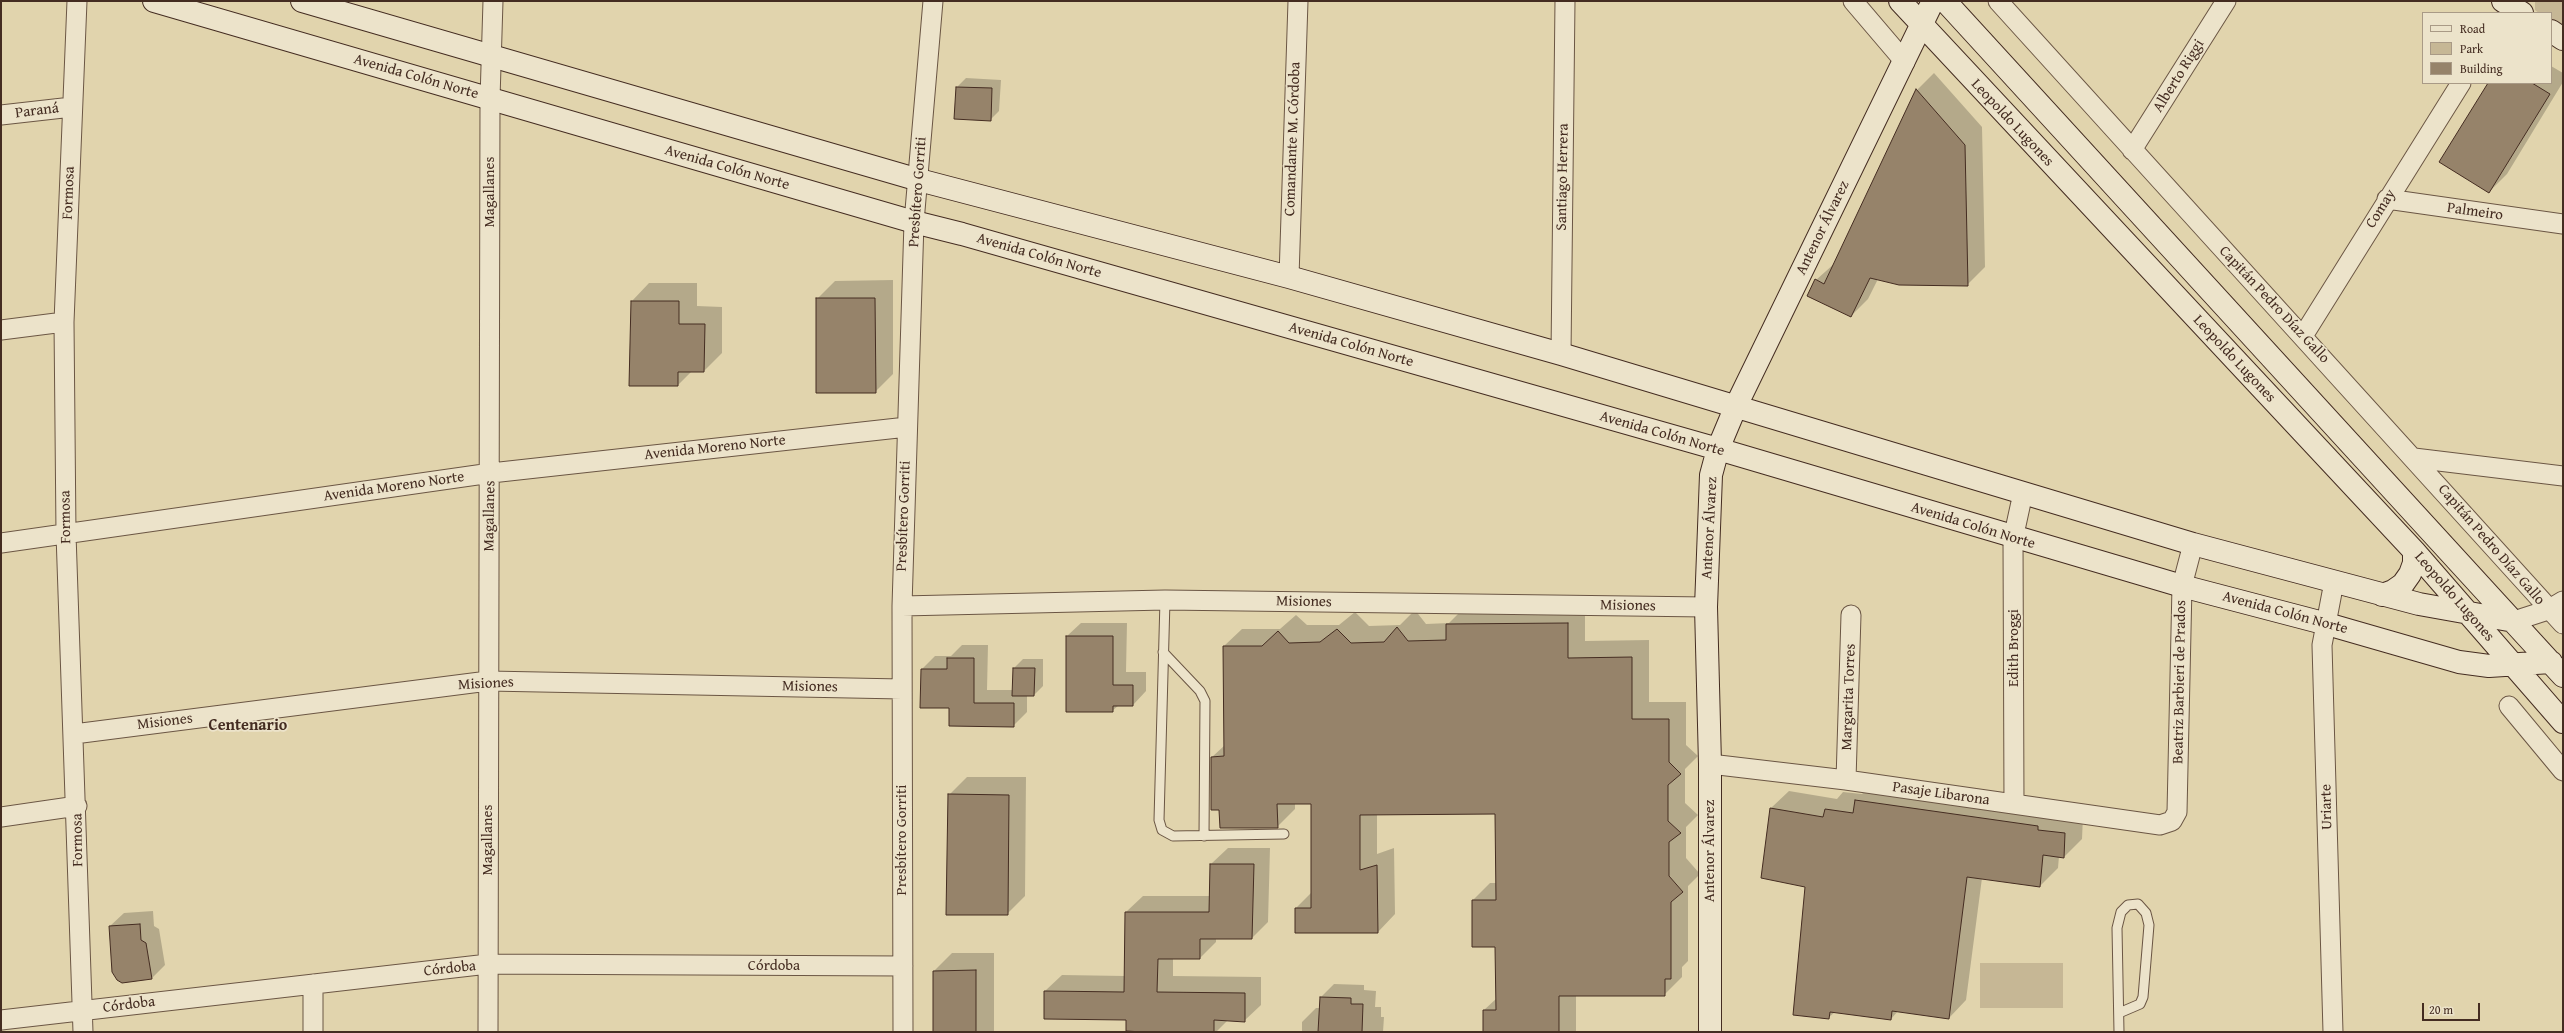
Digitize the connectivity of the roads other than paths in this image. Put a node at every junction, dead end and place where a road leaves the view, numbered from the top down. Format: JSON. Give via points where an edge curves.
{"nodes":[{"id":1,"x":76,"y":1,"type":"edge"},
{"id":2,"x":154,"y":1,"type":"edge"},
{"id":3,"x":302,"y":1,"type":"edge"},
{"id":4,"x":493,"y":1,"type":"edge"},
{"id":5,"x":933,"y":1,"type":"edge"},
{"id":6,"x":1298,"y":1,"type":"edge"},
{"id":7,"x":1565,"y":1,"type":"edge"},
{"id":8,"x":1853,"y":1,"type":"edge"},
{"id":9,"x":1900,"y":1,"type":"edge"},
{"id":10,"x":1933,"y":1,"type":"edge"},
{"id":11,"x":1945,"y":1,"type":"edge"},
{"id":12,"x":1998,"y":1,"type":"edge"},
{"id":13,"x":2226,"y":1,"type":"edge"},
{"id":14,"x":1922,"y":26,"type":"junction"},
{"id":15,"x":2552,"y":32,"type":"edge"},
{"id":16,"x":2563,"y":39,"type":"edge"},
{"id":17,"x":491,"y":56,"type":"junction"},
{"id":18,"x":1905,"y":62,"type":"junction"},
{"id":19,"x":2460,"y":84,"type":"edge"},
{"id":20,"x":490,"y":99,"type":"junction"},
{"id":21,"x":72,"y":107,"type":"junction"},
{"id":22,"x":1,"y":115,"type":"edge"},
{"id":23,"x":2132,"y":150,"type":"junction"},
{"id":24,"x":919,"y":180,"type":"junction"},
{"id":25,"x":2387,"y":199,"type":"junction"},
{"id":26,"x":914,"y":222,"type":"junction"},
{"id":27,"x":2563,"y":224,"type":"edge"},
{"id":28,"x":1289,"y":277,"type":"junction"},
{"id":29,"x":64,"y":322,"type":"junction"},
{"id":30,"x":1,"y":330,"type":"edge"},
{"id":31,"x":2303,"y":336,"type":"junction"},
{"id":32,"x":1561,"y":354,"type":"junction"},
{"id":33,"x":1736,"y":406,"type":"junction"},
{"id":34,"x":907,"y":427,"type":"junction"},
{"id":35,"x":1718,"y":449,"type":"junction"},
{"id":36,"x":2414,"y":458,"type":"junction"},
{"id":37,"x":491,"y":474,"type":"junction"},
{"id":38,"x":2563,"y":476,"type":"edge"},
{"id":39,"x":2023,"y":493,"type":"junction"},
{"id":40,"x":66,"y":534,"type":"junction"},
{"id":41,"x":2013,"y":538,"type":"junction"},
{"id":42,"x":1,"y":543,"type":"edge"},
{"id":43,"x":2194,"y":544,"type":"junction"},
{"id":44,"x":2414,"y":551,"type":"junction"},
{"id":45,"x":2334,"y":582,"type":"junction"},
{"id":46,"x":2182,"y":586,"type":"junction"},
{"id":47,"x":2382,"y":595,"type":"junction"},
{"id":48,"x":1165,"y":600,"type":"junction"},
{"id":49,"x":2556,"y":605,"type":"edge"},
{"id":50,"x":902,"y":606,"type":"junction"},
{"id":51,"x":1706,"y":607,"type":"junction"},
{"id":52,"x":2468,"y":613,"type":"junction"},
{"id":53,"x":1851,"y":615,"type":"dead end"},
{"id":54,"x":2514,"y":621,"type":"junction"},
{"id":55,"x":2327,"y":624,"type":"junction"},
{"id":56,"x":2563,"y":624,"type":"edge"},
{"id":57,"x":1163,"y":652,"type":"junction"},
{"id":58,"x":2514,"y":665,"type":"junction"},
{"id":59,"x":2559,"y":665,"type":"edge"},
{"id":60,"x":488,"y":681,"type":"junction"},
{"id":61,"x":902,"y":689,"type":"junction"},
{"id":62,"x":2509,"y":706,"type":"dead end"},
{"id":63,"x":2563,"y":722,"type":"edge"},
{"id":64,"x":74,"y":734,"type":"junction"},
{"id":65,"x":1710,"y":764,"type":"junction"},
{"id":66,"x":2563,"y":772,"type":"edge"},
{"id":67,"x":1846,"y":780,"type":"junction"},
{"id":68,"x":2014,"y":804,"type":"junction"},
{"id":69,"x":77,"y":806,"type":"junction"},
{"id":70,"x":1,"y":817,"type":"edge"},
{"id":71,"x":2172,"y":821,"type":"joint"},
{"id":72,"x":1284,"y":834,"type":"dead end"},
{"id":73,"x":1204,"y":836,"type":"junction"},
{"id":74,"x":488,"y":964,"type":"junction"},
{"id":75,"x":903,"y":966,"type":"junction"},
{"id":76,"x":313,"y":984,"type":"junction"},
{"id":77,"x":82,"y":1010,"type":"junction"},
{"id":78,"x":2119,"y":1013,"type":"junction"},
{"id":79,"x":1,"y":1020,"type":"edge"},
{"id":80,"x":83,"y":1032,"type":"edge"},
{"id":81,"x":313,"y":1032,"type":"edge"},
{"id":82,"x":488,"y":1032,"type":"edge"},
{"id":83,"x":903,"y":1032,"type":"edge"},
{"id":84,"x":1710,"y":1032,"type":"edge"},
{"id":85,"x":2119,"y":1032,"type":"edge"},
{"id":86,"x":2333,"y":1032,"type":"edge"}],
"edges":[{"from":1,"to":21,"type":"street","name":"Formosa"},
{"from":2,"to":20,"type":"main road","name":"Avenida Colón Norte"},
{"from":3,"to":17,"type":"main road"},
{"from":4,"to":17,"type":"street","name":"Magallanes"},
{"from":5,"to":24,"type":"street","name":"Presbítero Gorriti"},
{"from":6,"to":28,"type":"street","name":"Comandante M. Córdoba"},
{"from":7,"to":32,"type":"street","name":"Santiago Herrera"},
{"from":8,"to":18,"type":"street"},
{"from":9,"to":14,"type":"main road","name":"Leopoldo Lugones"},
{"from":10,"to":14,"type":"main road","name":"Antenor Álvarez"},
{"from":11,"to":54,"type":"main road","name":"Leopoldo Lugones"},
{"from":12,"to":23,"type":"street","name":"Capitán Pedro Díaz Gallo"},
{"from":13,"to":23,"type":"street","name":"Alberto Riggi"},
{"from":14,"to":18,"type":"main road","name":"Antenor Álvarez"},
{"from":14,"to":44,"type":"main road","name":"Leopoldo Lugones"},
{"from":15,"to":16,"type":"main road"},
{"from":17,"to":20,"type":"street","name":"Magallanes"},
{"from":17,"to":24,"type":"main road"},
{"from":18,"to":33,"type":"main road","name":"Antenor Álvarez"},
{"from":19,"to":25,"type":"street","name":"Comay"},
{"from":20,"to":26,"type":"main road","name":"Avenida Colón Norte"},
{"from":20,"to":37,"type":"street","name":"Magallanes"},
{"from":21,"to":22,"type":"street","name":"Paraná"},
{"from":21,"to":29,"type":"street","name":"Formosa"},
{"from":23,"to":31,"type":"street","name":"Capitán Pedro Díaz Gallo"},
{"from":24,"to":26,"type":"street","name":"Presbítero Gorriti"},
{"from":24,"to":28,"type":"main road"},
{"from":25,"to":27,"type":"street","name":"Palmeiro"},
{"from":25,"to":31,"type":"street","name":"Comay"},
{"from":26,"to":34,"type":"street","name":"Presbítero Gorriti"},
{"from":26,"to":35,"type":"main road","name":"Avenida Colón Norte"},
{"from":28,"to":32,"type":"main road"},
{"from":29,"to":30,"type":"street"},
{"from":29,"to":40,"type":"street","name":"Formosa"},
{"from":31,"to":36,"type":"street","name":"Capitán Pedro Díaz Gallo"},
{"from":32,"to":33,"type":"main road"},
{"from":33,"to":35,"type":"main road","name":"Antenor Álvarez"},
{"from":33,"to":39,"type":"main road"},
{"from":34,"to":37,"type":"street","name":"Avenida Moreno Norte"},
{"from":34,"to":50,"type":"street","name":"Presbítero Gorriti"},
{"from":35,"to":41,"type":"main road","name":"Avenida Colón Norte"},
{"from":35,"to":51,"type":"main road","name":"Antenor Álvarez","via":[[1711,475]]},
{"from":36,"to":38,"type":"street"},
{"from":36,"to":49,"type":"street","name":"Capitán Pedro Díaz Gallo"},
{"from":37,"to":40,"type":"street","name":"Avenida Moreno Norte"},
{"from":37,"to":60,"type":"street","name":"Magallanes"},
{"from":39,"to":41,"type":"street","name":"Edith Broggi"},
{"from":39,"to":43,"type":"main road"},
{"from":40,"to":42,"type":"street","name":"Avenida Moreno Norte"},
{"from":40,"to":64,"type":"street","name":"Formosa"},
{"from":41,"to":46,"type":"main road","name":"Avenida Colón Norte"},
{"from":41,"to":68,"type":"street","name":"Edith Broggi"},
{"from":43,"to":45,"type":"main road"},
{"from":43,"to":46,"type":"street","name":"Beatriz Barbieri de Prados"},
{"from":44,"to":47,"type":"main road","via":[[2414,563],[2403,584],[2394,591]]},
{"from":44,"to":52,"type":"main road","name":"Leopoldo Lugones"},
{"from":45,"to":47,"type":"main road"},
{"from":45,"to":55,"type":"street","name":"Uriarte"},
{"from":46,"to":55,"type":"main road","name":"Avenida Colón Norte"},
{"from":46,"to":71,"type":"street","name":"Beatriz Barbieri de Prados","via":[[2177,812]]},
{"from":47,"to":52,"type":"main road"},
{"from":48,"to":50,"type":"street","name":"Misiones"},
{"from":48,"to":51,"type":"street","name":"Misiones"},
{"from":48,"to":57,"type":"lane"},
{"from":49,"to":54,"type":"street"},
{"from":49,"to":56,"type":"street"},
{"from":50,"to":61,"type":"street","name":"Presbítero Gorriti"},
{"from":51,"to":65,"type":"main road","name":"Antenor Álvarez"},
{"from":52,"to":54,"type":"main road"},
{"from":52,"to":58,"type":"main road","name":"Leopoldo Lugones"},
{"from":53,"to":67,"type":"street","name":"Margarita Torres"},
{"from":54,"to":59,"type":"main road","name":"Leopoldo Lugones"},
{"from":55,"to":58,"type":"main road","name":"Avenida Colón Norte","via":[[2459,662],[2489,666]]},
{"from":55,"to":86,"type":"street","name":"Uriarte","via":[[2322,645]]},
{"from":57,"to":73,"type":"lane","via":[[1200,691],[1205,701]]},
{"from":57,"to":73,"type":"lane","via":[[1159,820],[1162,830],[1174,836]]},
{"from":58,"to":59,"type":"main road","name":"Avenida Colón Norte"},
{"from":58,"to":63,"type":"main road","name":"Leopoldo Lugones"},
{"from":60,"to":61,"type":"street","name":"Misiones"},
{"from":60,"to":64,"type":"street","name":"Misiones"},
{"from":60,"to":74,"type":"street","name":"Magallanes"},
{"from":61,"to":75,"type":"street","name":"Presbítero Gorriti"},
{"from":62,"to":66,"type":"street"},
{"from":64,"to":69,"type":"street","name":"Formosa"},
{"from":65,"to":67,"type":"street","name":"Pasaje Libarona"},
{"from":65,"to":84,"type":"main road","name":"Antenor Álvarez"},
{"from":67,"to":68,"type":"street","name":"Pasaje Libarona"},
{"from":68,"to":71,"type":"street","name":"Pasaje Libarona","via":[[2160,824]]},
{"from":69,"to":70,"type":"street"},
{"from":69,"to":77,"type":"street","name":"Formosa"},
{"from":72,"to":73,"type":"lane"},
{"from":74,"to":75,"type":"street","name":"Córdoba"},
{"from":74,"to":76,"type":"street","name":"Córdoba"},
{"from":74,"to":82,"type":"street","name":"Magallanes"},
{"from":75,"to":83,"type":"street","name":"Presbítero Gorriti"},
{"from":76,"to":77,"type":"street","name":"Córdoba"},
{"from":76,"to":81,"type":"street"},
{"from":77,"to":79,"type":"street","name":"Córdoba"},
{"from":77,"to":80,"type":"street","name":"Formosa"},
{"from":78,"to":78,"type":"lane","via":[[2117,928],[2121,912],[2128,905],[2138,904],[2146,913],[2149,925],[2143,997],[2140,1004]]},
{"from":78,"to":85,"type":"lane"}]}
